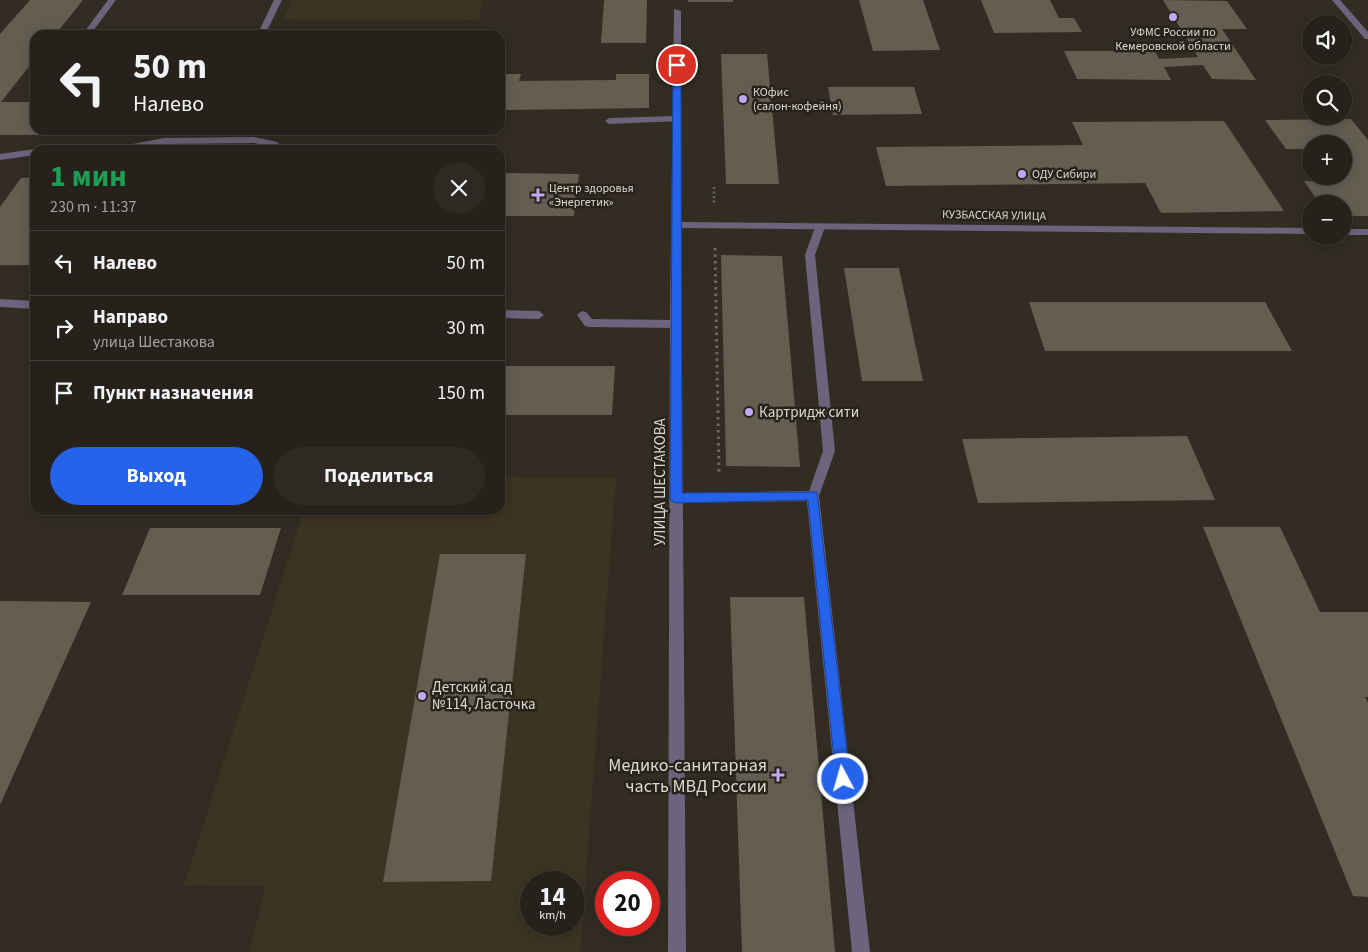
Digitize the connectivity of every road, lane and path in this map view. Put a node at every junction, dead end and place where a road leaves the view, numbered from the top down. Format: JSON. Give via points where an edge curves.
{"nodes":[{"id":1,"x":112,"y":0,"type":"edge"},
{"id":2,"x":278,"y":0,"type":"edge"},
{"id":3,"x":1336,"y":0,"type":"edge"},
{"id":4,"x":677,"y":12,"type":"dead end"},
{"id":5,"x":90,"y":30,"type":"edge"},
{"id":6,"x":264,"y":30,"type":"edge"},
{"id":7,"x":1368,"y":37,"type":"edge"},
{"id":8,"x":677,"y":119,"type":"junction"},
{"id":9,"x":609,"y":121,"type":"dead end"},
{"id":10,"x":143,"y":145,"type":"edge"},
{"id":11,"x":275,"y":145,"type":"edge"},
{"id":12,"x":30,"y":153,"type":"edge"},
{"id":13,"x":0,"y":157,"type":"edge"},
{"id":14,"x":714,"y":187,"type":"dead end"},
{"id":15,"x":677,"y":225,"type":"junction"},
{"id":16,"x":715,"y":225,"type":"junction"},
{"id":17,"x":820,"y":227,"type":"junction"},
{"id":18,"x":1302,"y":231,"type":"edge"},
{"id":19,"x":1352,"y":232,"type":"edge"},
{"id":20,"x":1368,"y":232,"type":"edge"},
{"id":21,"x":0,"y":303,"type":"edge"},
{"id":22,"x":30,"y":305,"type":"edge"},
{"id":23,"x":505,"y":314,"type":"edge"},
{"id":24,"x":539,"y":314,"type":"dead end"},
{"id":25,"x":582,"y":315,"type":"dead end"},
{"id":26,"x":676,"y":324,"type":"junction"},
{"id":27,"x":720,"y":496,"type":"junction"},
{"id":28,"x":813,"y":496,"type":"junction"},
{"id":29,"x":676,"y":498,"type":"junction"},
{"id":30,"x":677,"y":952,"type":"edge"},
{"id":31,"x":861,"y":952,"type":"edge"}],
"edges":[{"from":1,"to":5,"type":"street"},
{"from":2,"to":6,"type":"street"},
{"from":3,"to":7,"type":"street"},
{"from":4,"to":8,"type":"street","name":"УЛИЦА ШЕСТАКОВА"},
{"from":8,"to":9,"type":"street"},
{"from":8,"to":15,"type":"street","name":"УЛИЦА ШЕСТАКОВА"},
{"from":10,"to":11,"type":"street","via":[[164,141],[254,140]]},
{"from":12,"to":13,"type":"street"},
{"from":14,"to":16,"type":"path"},
{"from":15,"to":16,"type":"street","name":"КУЗБАССКАЯ УЛИЦА"},
{"from":15,"to":26,"type":"street","name":"УЛИЦА ШЕСТАКОВА"},
{"from":16,"to":17,"type":"street","name":"КУЗБАССКАЯ УЛИЦА"},
{"from":16,"to":27,"type":"path"},
{"from":17,"to":18,"type":"street","name":"КУЗБАССКАЯ УЛИЦА"},
{"from":17,"to":28,"type":"street","via":[[810,255],[829,451]]},
{"from":19,"to":20,"type":"street"},
{"from":21,"to":22,"type":"street"},
{"from":23,"to":24,"type":"street"},
{"from":25,"to":26,"type":"street","via":[[588,323]]},
{"from":26,"to":29,"type":"street","name":"УЛИЦА ШЕСТАКОВА"},
{"from":27,"to":28,"type":"street"},
{"from":27,"to":29,"type":"street"},
{"from":28,"to":31,"type":"street"},
{"from":29,"to":30,"type":"street","name":"УЛИЦА ШЕСТАКОВА"}]}
